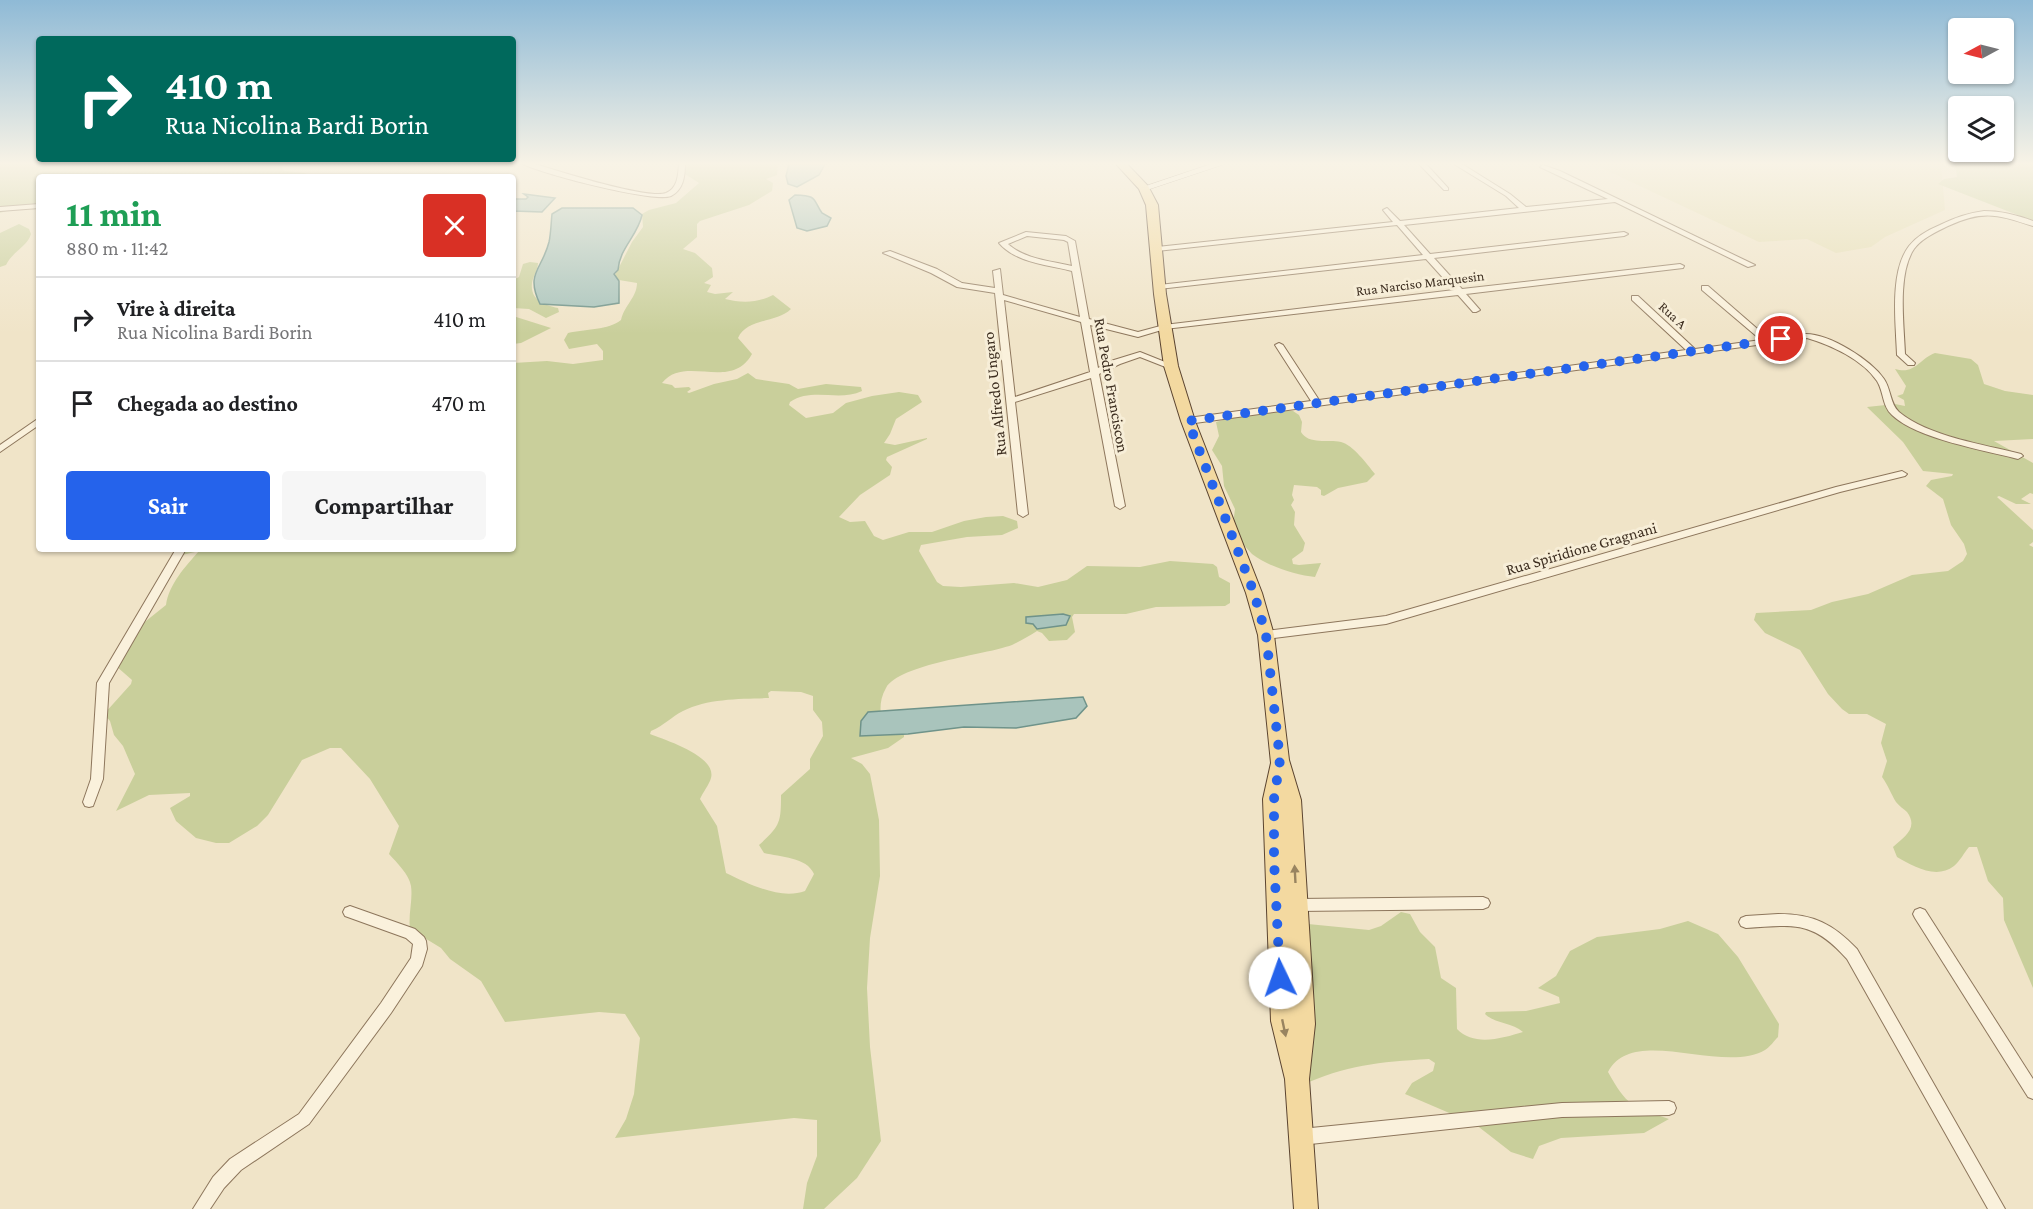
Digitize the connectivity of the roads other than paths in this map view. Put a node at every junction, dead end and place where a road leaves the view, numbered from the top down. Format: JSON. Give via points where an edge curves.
{"nodes":[{"id":1,"x":1154,"y":220,"type":"edge"},
{"id":2,"x":1396,"y":220,"type":"edge"},
{"id":3,"x":1431,"y":220,"type":"edge"},
{"id":4,"x":1657,"y":220,"type":"edge"},
{"id":5,"x":1955,"y":220,"type":"edge"},
{"id":6,"x":1399,"y":224,"type":"junction"},
{"id":7,"x":1624,"y":234,"type":"dead end"},
{"id":8,"x":1157,"y":249,"type":"junction"},
{"id":9,"x":887,"y":253,"type":"dead end"},
{"id":10,"x":1429,"y":258,"type":"junction"},
{"id":11,"x":1750,"y":265,"type":"dead end"},
{"id":12,"x":1680,"y":266,"type":"dead end"},
{"id":13,"x":1076,"y":270,"type":"junction"},
{"id":14,"x":997,"y":271,"type":"dead end"},
{"id":15,"x":1159,"y":287,"type":"junction"},
{"id":16,"x":1705,"y":288,"type":"dead end"},
{"id":17,"x":1459,"y":292,"type":"junction"},
{"id":18,"x":999,"y":294,"type":"junction"},
{"id":19,"x":1635,"y":298,"type":"dead end"},
{"id":20,"x":1476,"y":310,"type":"dead end"},
{"id":21,"x":1085,"y":321,"type":"junction"},
{"id":22,"x":1164,"y":327,"type":"junction"},
{"id":23,"x":1138,"y":335,"type":"junction"},
{"id":24,"x":1767,"y":340,"type":"junction"},
{"id":25,"x":1279,"y":345,"type":"dead end"},
{"id":26,"x":1693,"y":352,"type":"junction"},
{"id":27,"x":1140,"y":354,"type":"junction"},
{"id":28,"x":1911,"y":363,"type":"dead end"},
{"id":29,"x":1171,"y":366,"type":"junction"},
{"id":30,"x":1093,"y":374,"type":"junction"},
{"id":31,"x":1010,"y":401,"type":"junction"},
{"id":32,"x":1316,"y":403,"type":"junction"},
{"id":33,"x":1188,"y":421,"type":"junction"},
{"id":34,"x":36,"y":423,"type":"edge"},
{"id":35,"x":0,"y":449,"type":"edge"},
{"id":36,"x":2018,"y":456,"type":"dead end"},
{"id":37,"x":1902,"y":474,"type":"dead end"},
{"id":38,"x":1120,"y":506,"type":"dead end"},
{"id":39,"x":1023,"y":514,"type":"dead end"},
{"id":40,"x":179,"y":552,"type":"edge"},
{"id":41,"x":1266,"y":635,"type":"junction"},
{"id":42,"x":1280,"y":760,"type":"junction"},
{"id":43,"x":89,"y":802,"type":"dead end"},
{"id":44,"x":1483,"y":903,"type":"dead end"},
{"id":45,"x":1297,"y":905,"type":"junction"},
{"id":46,"x":350,"y":912,"type":"dead end"},
{"id":47,"x":1920,"y":914,"type":"dead end"},
{"id":48,"x":1746,"y":922,"type":"dead end"},
{"id":49,"x":1297,"y":1079,"type":"junction"},
{"id":50,"x":2033,"y":1092,"type":"edge"},
{"id":51,"x":1669,"y":1108,"type":"dead end"},
{"id":52,"x":1301,"y":1137,"type":"junction"},
{"id":53,"x":201,"y":1209,"type":"edge"},
{"id":54,"x":1306,"y":1209,"type":"edge"},
{"id":55,"x":1997,"y":1209,"type":"edge"}],
"edges":[{"from":1,"to":8,"type":"main road"},
{"from":2,"to":6,"type":"street"},
{"from":3,"to":6,"type":"street"},
{"from":4,"to":11,"type":"street"},
{"from":5,"to":28,"type":"street","via":[[1921,237],[1908,252],[1899,316],[1901,355]]},
{"from":6,"to":8,"type":"street"},
{"from":6,"to":10,"type":"street"},
{"from":7,"to":10,"type":"street"},
{"from":8,"to":15,"type":"main road"},
{"from":9,"to":18,"type":"street","via":[[960,285]]},
{"from":10,"to":15,"type":"street"},
{"from":10,"to":17,"type":"street"},
{"from":12,"to":17,"type":"street","name":"Rua Narciso Marquesin"},
{"from":13,"to":13,"type":"street","name":"Rua Pedro Franciscon","via":[[1068,238],[1026,234],[1003,243],[1020,255]]},
{"from":13,"to":21,"type":"street","name":"Rua Pedro Franciscon"},
{"from":14,"to":18,"type":"street","name":"Rua Alfredo Ungaro"},
{"from":15,"to":22,"type":"main road"},
{"from":16,"to":24,"type":"street"},
{"from":17,"to":20,"type":"street"},
{"from":17,"to":22,"type":"street","name":"Rua Narciso Marquesin"},
{"from":18,"to":21,"type":"street"},
{"from":18,"to":31,"type":"street","name":"Rua Alfredo Ungaro"},
{"from":19,"to":26,"type":"street","name":"Rua A"},
{"from":21,"to":23,"type":"street"},
{"from":21,"to":30,"type":"street","name":"Rua Pedro Franciscon"},
{"from":22,"to":23,"type":"street","name":"Rua Narciso Marquesin"},
{"from":22,"to":29,"type":"main road"},
{"from":23,"to":27,"type":"street"},
{"from":24,"to":26,"type":"street"},
{"from":24,"to":36,"type":"street","via":[[1807,336],[1825,341],[1866,365],[1882,382],[1891,409],[1912,423]]},
{"from":25,"to":32,"type":"street"},
{"from":26,"to":32,"type":"street"},
{"from":27,"to":29,"type":"street"},
{"from":27,"to":30,"type":"street"},
{"from":29,"to":33,"type":"main road"},
{"from":30,"to":31,"type":"street"},
{"from":30,"to":38,"type":"street","name":"Rua Pedro Franciscon"},
{"from":31,"to":39,"type":"street","name":"Rua Alfredo Ungaro"},
{"from":32,"to":33,"type":"street"},
{"from":33,"to":41,"type":"main road","via":[[1254,593]]},
{"from":34,"to":35,"type":"street"},
{"from":37,"to":41,"type":"street","name":"Rua Spiridione Gragnani","via":[[1386,620]]},
{"from":40,"to":43,"type":"street","via":[[103,683],[97,779]]},
{"from":41,"to":42,"type":"main road"},
{"from":45,"to":42,"type":"main road","one_way":true,"via":[[1291,800]]},
{"from":42,"to":49,"type":"main road","one_way":true,"via":[[1274,799],[1282,1021]]},
{"from":44,"to":45,"type":"street"},
{"from":45,"to":49,"type":"main road","via":[[1304,1024]]},
{"from":46,"to":53,"type":"street","via":[[410,933],[418,940],[417,961],[304,1119],[240,1160],[220,1179]]},
{"from":47,"to":50,"type":"street"},
{"from":48,"to":55,"type":"street","via":[[1806,921],[1838,937],[1852,954]]},
{"from":49,"to":52,"type":"main road"},
{"from":51,"to":52,"type":"street","via":[[1562,1110]]},
{"from":52,"to":54,"type":"main road"}]}
